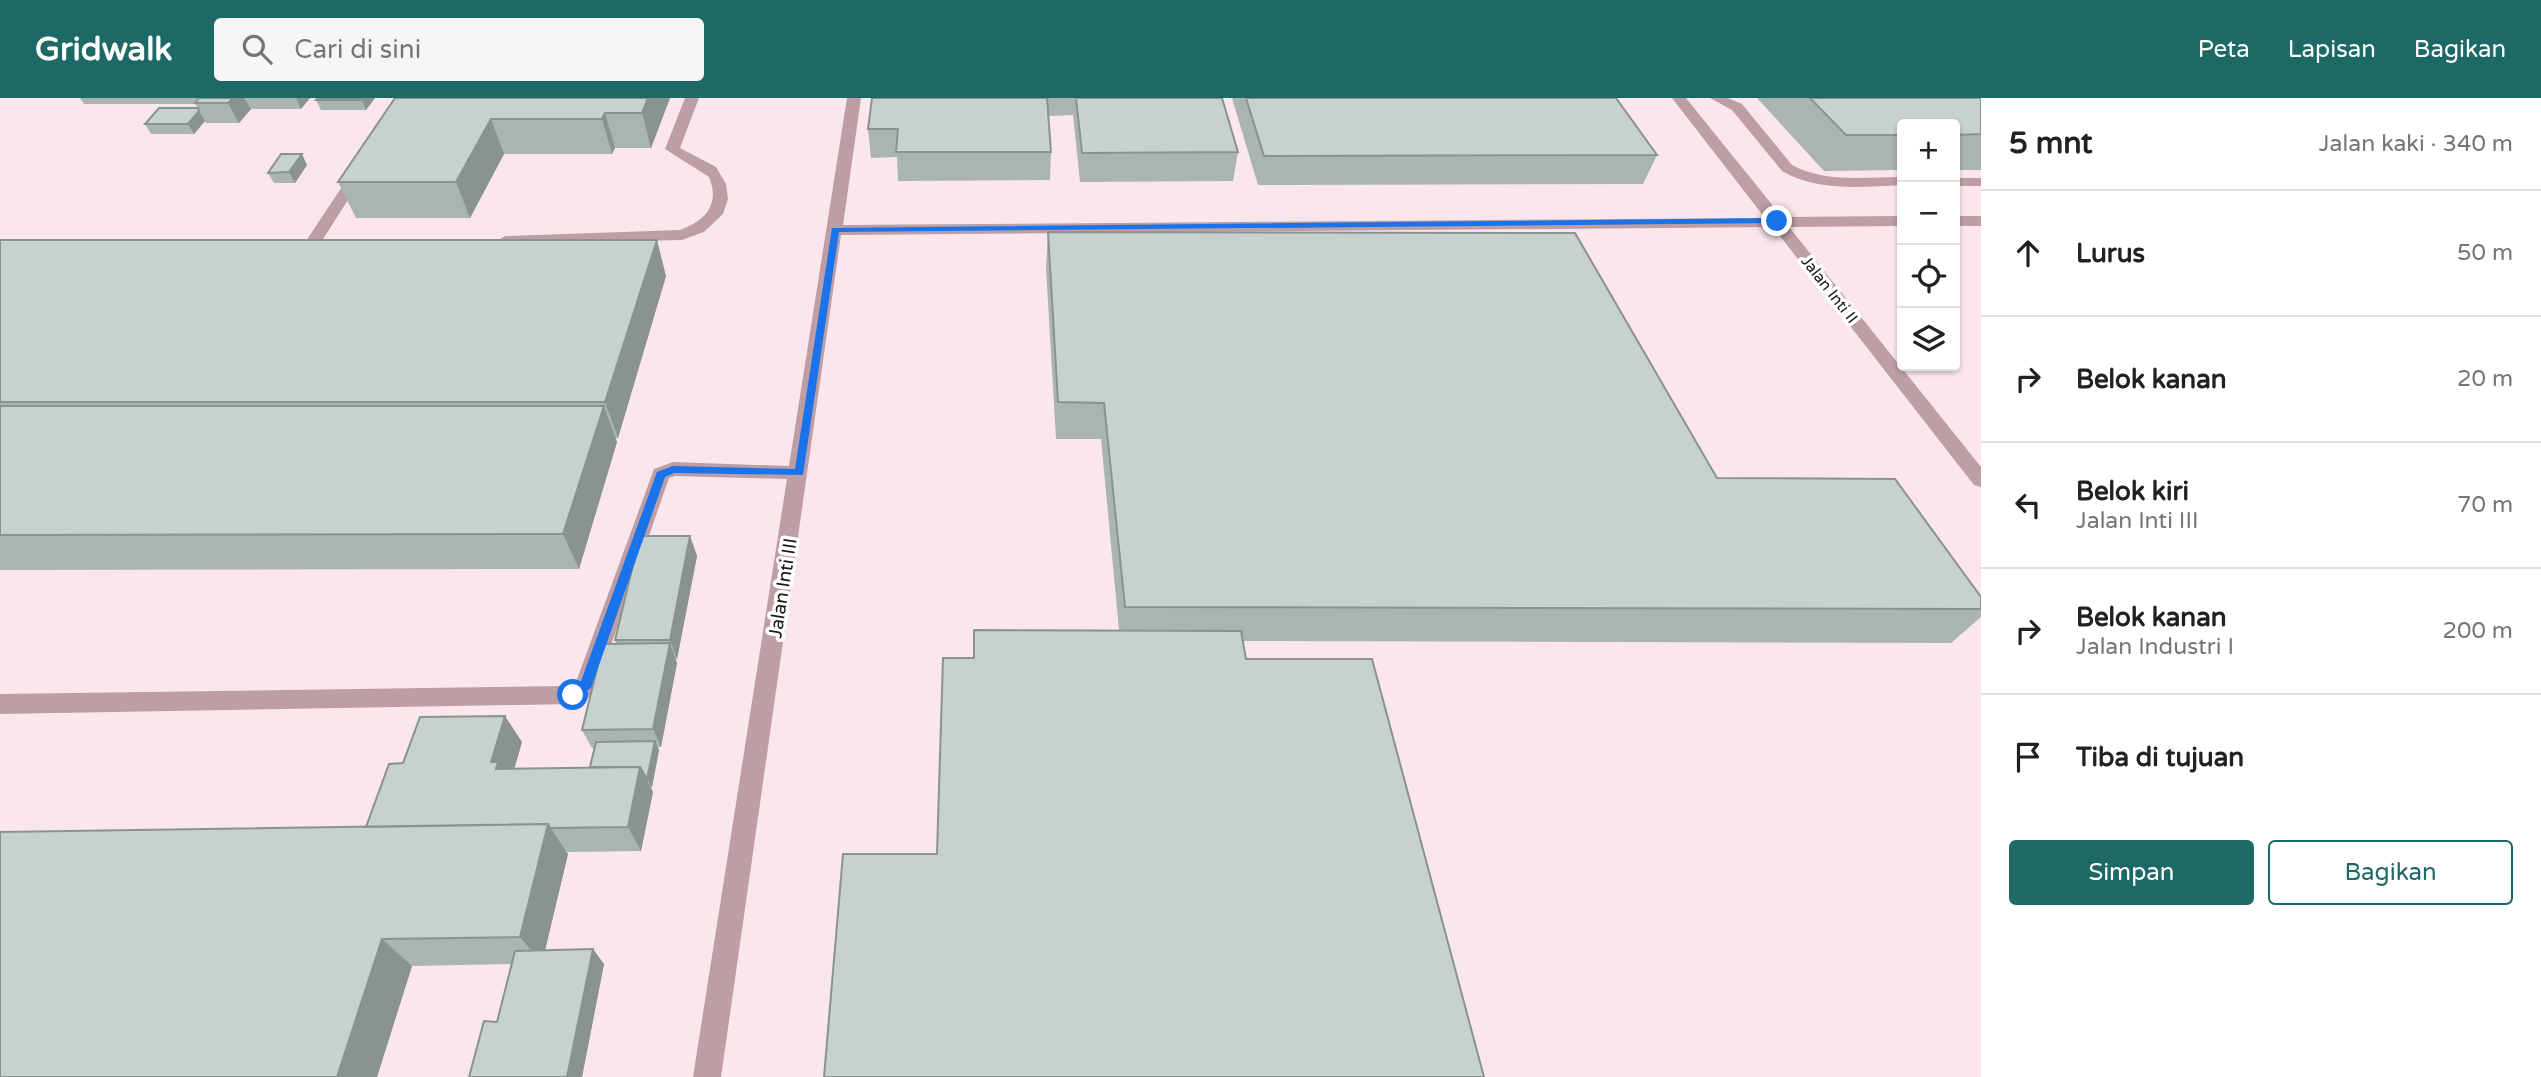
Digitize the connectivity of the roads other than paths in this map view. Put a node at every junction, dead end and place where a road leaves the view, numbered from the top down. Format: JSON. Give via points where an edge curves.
{"nodes":[{"id":1,"x":692,"y":98,"type":"edge"},
{"id":2,"x":854,"y":98,"type":"edge"},
{"id":3,"x":1679,"y":98,"type":"edge"},
{"id":4,"x":1717,"y":98,"type":"edge"},
{"id":5,"x":370,"y":155,"type":"edge"},
{"id":6,"x":1897,"y":181,"type":"edge"},
{"id":7,"x":1960,"y":181,"type":"edge"},
{"id":8,"x":1981,"y":182,"type":"edge"},
{"id":9,"x":1777,"y":221,"type":"junction"},
{"id":10,"x":1897,"y":221,"type":"edge"},
{"id":11,"x":1960,"y":221,"type":"edge"},
{"id":12,"x":1981,"y":221,"type":"edge"},
{"id":13,"x":835,"y":230,"type":"junction"},
{"id":14,"x":489,"y":241,"type":"edge"},
{"id":15,"x":310,"y":247,"type":"edge"},
{"id":16,"x":799,"y":472,"type":"junction"},
{"id":17,"x":1981,"y":480,"type":"edge"},
{"id":18,"x":0,"y":704,"type":"edge"},
{"id":19,"x":707,"y":1077,"type":"edge"}],
"edges":[{"from":1,"to":14,"type":"street","via":[[672,149],[712,171],[719,180],[719,209],[700,229],[682,235]]},
{"from":2,"to":13,"type":"street","name":"Jalan Inti III"},
{"from":3,"to":9,"type":"street","name":"Jalan Inti II"},
{"from":4,"to":6,"type":"street","via":[[1737,107],[1797,176]]},
{"from":5,"to":15,"type":"street"},
{"from":7,"to":8,"type":"street"},
{"from":9,"to":10,"type":"street"},
{"from":9,"to":13,"type":"street"},
{"from":9,"to":17,"type":"street","name":"Jalan Inti II"},
{"from":11,"to":12,"type":"street"},
{"from":13,"to":16,"type":"street","name":"Jalan Inti III"},
{"from":16,"to":18,"type":"street","via":[[673,469],[661,474],[585,688],[573,695]]},
{"from":16,"to":19,"type":"street","name":"Jalan Inti III"}]}
